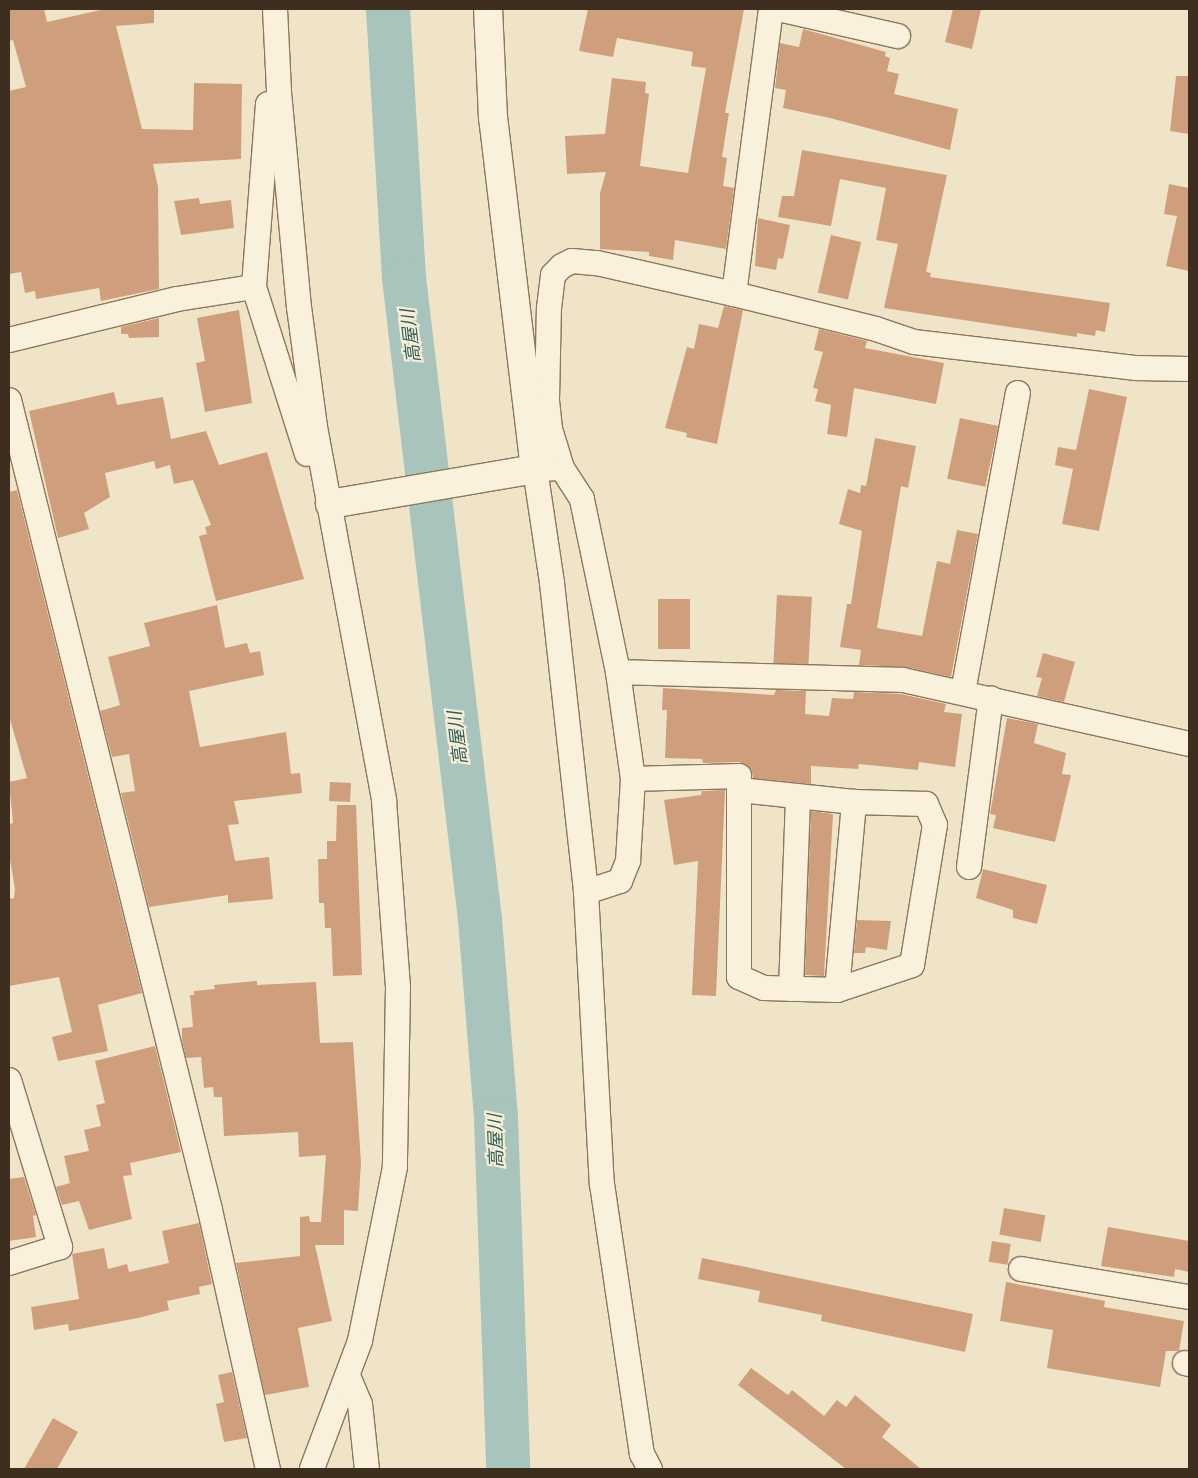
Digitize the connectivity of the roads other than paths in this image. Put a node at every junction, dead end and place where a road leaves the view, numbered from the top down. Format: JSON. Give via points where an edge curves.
{"nodes":[{"id":1,"x":275,"y":9,"type":"edge"},
{"id":2,"x":488,"y":9,"type":"edge"},
{"id":3,"x":771,"y":9,"type":"edge"},
{"id":4,"x":778,"y":9,"type":"edge"},
{"id":5,"x":898,"y":36,"type":"dead end"},
{"id":6,"x":279,"y":92,"type":"junction"},
{"id":7,"x":254,"y":287,"type":"junction"},
{"id":8,"x":734,"y":294,"type":"junction"},
{"id":9,"x":9,"y":340,"type":"edge"},
{"id":10,"x":1189,"y":369,"type":"edge"},
{"id":11,"x":1018,"y":393,"type":"dead end"},
{"id":12,"x":9,"y":400,"type":"edge"},
{"id":13,"x":562,"y":468,"type":"junction"},
{"id":14,"x":535,"y":469,"type":"junction"},
{"id":15,"x":17,"y":471,"type":"edge"},
{"id":16,"x":328,"y":495,"type":"junction"},
{"id":17,"x":618,"y":672,"type":"junction"},
{"id":18,"x":963,"y":692,"type":"junction"},
{"id":19,"x":991,"y":698,"type":"junction"},
{"id":20,"x":1189,"y":744,"type":"edge"},
{"id":21,"x":633,"y":779,"type":"junction"},
{"id":22,"x":740,"y":790,"type":"junction"},
{"id":23,"x":798,"y":796,"type":"junction"},
{"id":24,"x":854,"y":802,"type":"junction"},
{"id":25,"x":969,"y":867,"type":"dead end"},
{"id":26,"x":586,"y":892,"type":"junction"},
{"id":27,"x":791,"y":989,"type":"junction"},
{"id":28,"x":837,"y":990,"type":"junction"},
{"id":29,"x":9,"y":1080,"type":"edge"},
{"id":30,"x":9,"y":1263,"type":"edge"},
{"id":31,"x":1021,"y":1268,"type":"dead end"},
{"id":32,"x":1189,"y":1297,"type":"edge"},
{"id":33,"x":348,"y":1376,"type":"junction"},
{"id":34,"x":268,"y":1469,"type":"edge"},
{"id":35,"x":312,"y":1469,"type":"edge"},
{"id":36,"x":366,"y":1469,"type":"edge"},
{"id":37,"x":650,"y":1469,"type":"edge"}],
"edges":[{"from":1,"to":6,"type":"street"},
{"from":2,"to":14,"type":"street","via":[[493,118]]},
{"from":3,"to":8,"type":"street"},
{"from":4,"to":5,"type":"street"},
{"from":6,"to":7,"type":"street","via":[[269,100]]},
{"from":6,"to":16,"type":"street","via":[[299,307]]},
{"from":7,"to":9,"type":"street","via":[[177,299]]},
{"from":7,"to":16,"type":"street","via":[[315,479]]},
{"from":8,"to":10,"type":"street","via":[[876,329],[914,342],[1136,368]]},
{"from":8,"to":13,"type":"street","via":[[597,263],[572,262],[553,275],[547,400],[550,429]]},
{"from":11,"to":18,"type":"street"},
{"from":12,"to":15,"type":"street"},
{"from":13,"to":14,"type":"street"},
{"from":13,"to":17,"type":"street","via":[[582,499]]},
{"from":14,"to":16,"type":"street"},
{"from":14,"to":26,"type":"street","via":[[552,583]]},
{"from":15,"to":34,"type":"street","via":[[210,1210]]},
{"from":16,"to":33,"type":"street","via":[[384,801],[398,986],[395,1167],[360,1341]]},
{"from":17,"to":18,"type":"street","via":[[903,680]]},
{"from":17,"to":21,"type":"street"},
{"from":18,"to":19,"type":"street"},
{"from":19,"to":20,"type":"street"},
{"from":19,"to":25,"type":"street"},
{"from":21,"to":22,"type":"street","via":[[739,776]]},
{"from":21,"to":26,"type":"street","via":[[628,861],[620,881]]},
{"from":22,"to":23,"type":"street"},
{"from":22,"to":27,"type":"street","via":[[739,977],[764,988]]},
{"from":23,"to":24,"type":"street"},
{"from":23,"to":27,"type":"street"},
{"from":24,"to":28,"type":"street"},
{"from":24,"to":28,"type":"street","via":[[926,804],[935,825],[912,965]]},
{"from":26,"to":37,"type":"street","via":[[602,1184],[642,1454]]},
{"from":27,"to":28,"type":"street"},
{"from":29,"to":30,"type":"street","via":[[60,1247]]},
{"from":31,"to":32,"type":"street"},
{"from":33,"to":35,"type":"street"},
{"from":33,"to":36,"type":"street","via":[[360,1404]]}]}
